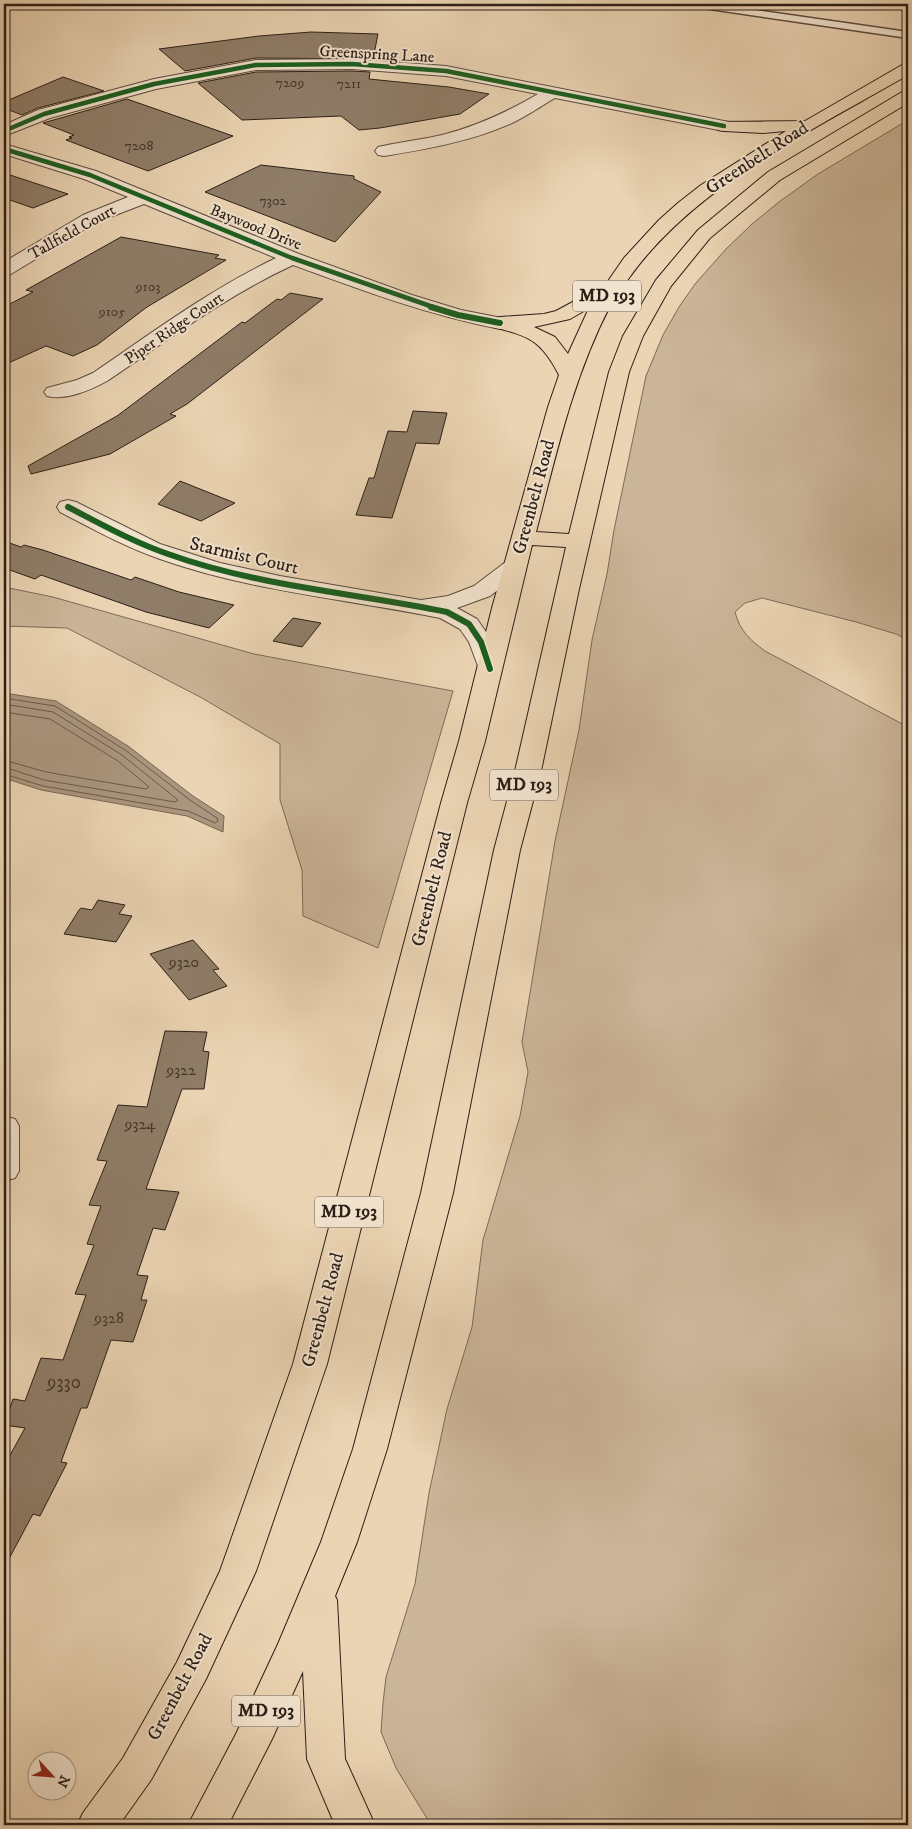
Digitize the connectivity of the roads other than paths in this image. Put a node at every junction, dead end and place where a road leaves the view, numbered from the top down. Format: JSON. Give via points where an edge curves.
{"nodes":[{"id":1,"x":696,"y":4,"type":"edge"},
{"id":2,"x":908,"y":35,"type":"edge"},
{"id":3,"x":908,"y":68,"type":"edge"},
{"id":4,"x":553,"y":92,"type":"junction"},
{"id":5,"x":908,"y":96,"type":"edge"},
{"id":6,"x":808,"y":125,"type":"junction"},
{"id":7,"x":724,"y":126,"type":"junction"},
{"id":8,"x":4,"y":132,"type":"edge"},
{"id":9,"x":4,"y":149,"type":"edge"},
{"id":10,"x":384,"y":151,"type":"dead end"},
{"id":11,"x":747,"y":162,"type":"junction"},
{"id":12,"x":142,"y":198,"type":"junction"},
{"id":13,"x":292,"y":258,"type":"junction"},
{"id":14,"x":4,"y":270,"type":"edge"},
{"id":15,"x":613,"y":288,"type":"junction"},
{"id":16,"x":500,"y":323,"type":"junction"},
{"id":17,"x":569,"y":375,"type":"junction"},
{"id":18,"x":54,"y":392,"type":"dead end"},
{"id":19,"x":68,"y":507,"type":"dead end"},
{"id":20,"x":579,"y":542,"type":"junction"},
{"id":21,"x":519,"y":552,"type":"junction"},
{"id":22,"x":422,"y":607,"type":"junction"},
{"id":23,"x":490,"y":669,"type":"junction"},
{"id":24,"x":4,"y":1126,"type":"edge"},
{"id":25,"x":4,"y":1171,"type":"edge"},
{"id":26,"x":318,"y":1594,"type":"junction"},
{"id":27,"x":96,"y":1825,"type":"edge"},
{"id":28,"x":208,"y":1825,"type":"edge"},
{"id":29,"x":354,"y":1825,"type":"edge"}],
"edges":[{"from":1,"to":2,"type":"lane"},
{"from":3,"to":6,"type":"main road","name":"Greenbelt Road","number":"MD 193"},
{"from":4,"to":7,"type":"street","name":"Greenspring Lane"},
{"from":4,"to":8,"type":"street","name":"Greenspring Lane","via":[[446,71],[352,64],[256,65],[154,84],[44,114]]},
{"from":4,"to":10,"type":"street","via":[[507,118],[475,131]]},
{"from":5,"to":20,"type":"main road","name":"Greenbelt Road","number":"MD 193","via":[[755,191],[704,234],[663,284],[633,336],[619,372]]},
{"from":6,"to":7,"type":"main road"},
{"from":6,"to":11,"type":"main road","name":"Greenbelt Road","number":"MD 193"},
{"from":7,"to":11,"type":"main road","via":[[742,134],[750,142]]},
{"from":9,"to":12,"type":"street","name":"Baywood Drive","via":[[67,167]]},
{"from":11,"to":15,"type":"main road","name":"Greenbelt Road","number":"MD 193","via":[[707,189],[665,224]]},
{"from":12,"to":13,"type":"street","name":"Baywood Drive"},
{"from":12,"to":14,"type":"street","name":"Tallfield Court","via":[[89,219]]},
{"from":13,"to":16,"type":"street","name":"Baywood Drive","via":[[423,305]]},
{"from":13,"to":18,"type":"street","name":"Piper Ridge Court","via":[[205,305],[100,378]]},
{"from":15,"to":16,"type":"main road","via":[[563,315],[544,320]]},
{"from":15,"to":17,"type":"main road","name":"Greenbelt Road","number":"MD 193","via":[[601,304]]},
{"from":16,"to":17,"type":"main road","via":[[548,340],[557,350]]},
{"from":17,"to":21,"type":"main road","name":"Greenbelt Road","number":"MD 193"},
{"from":19,"to":22,"type":"street","name":"Starmist Court","via":[[141,544],[181,559],[275,582]]},
{"from":20,"to":21,"type":"main road"},
{"from":20,"to":26,"type":"main road","name":"Greenbelt Road","number":"MD 193","via":[[505,859],[436,1193],[370,1449]]},
{"from":21,"to":22,"type":"street","via":[[482,591],[452,602]]},
{"from":21,"to":23,"type":"main road","name":"Greenbelt Road","number":"MD 193"},
{"from":22,"to":23,"type":"street","name":"Starmist Court","via":[[447,612],[469,624],[481,642]]},
{"from":23,"to":27,"type":"main road","name":"Greenbelt Road","number":"MD 193","via":[[310,1364],[238,1571],[193,1668],[137,1769]]},
{"from":24,"to":25,"type":"street"},
{"from":26,"to":28,"type":"main road","name":"Greenbelt Road","number":"MD 193","via":[[253,1739]]},
{"from":26,"to":29,"type":"main road","via":[[326,1759]]}]}
